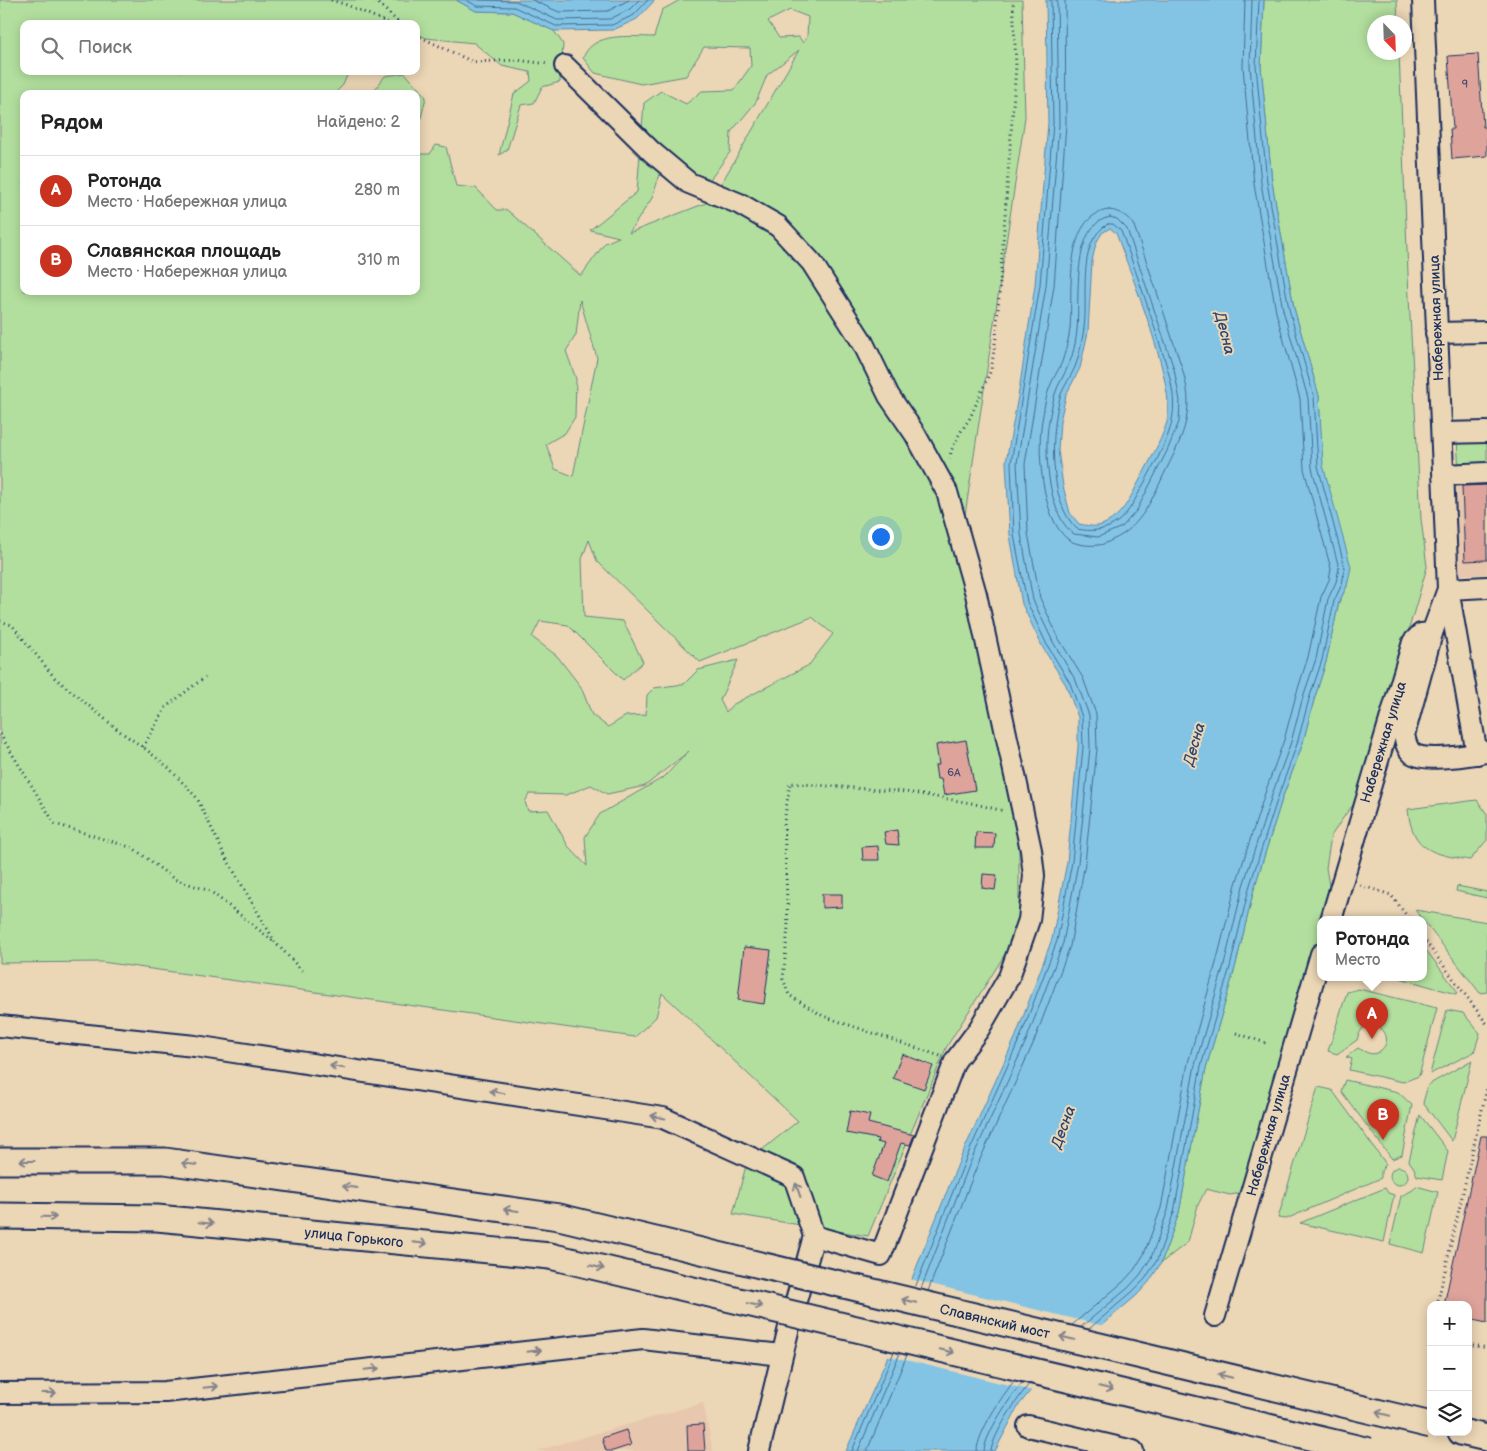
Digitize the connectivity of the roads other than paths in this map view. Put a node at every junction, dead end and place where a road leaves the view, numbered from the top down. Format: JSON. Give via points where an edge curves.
{"nodes":[{"id":1,"x":1423,"y":0,"type":"edge"},
{"id":2,"x":565,"y":66,"type":"road end"},
{"id":3,"x":1487,"y":332,"type":"edge"},
{"id":4,"x":1436,"y":333,"type":"junction"},
{"id":5,"x":1487,"y":432,"type":"edge"},
{"id":6,"x":1442,"y":433,"type":"junction"},
{"id":7,"x":1487,"y":473,"type":"edge"},
{"id":8,"x":1444,"y":475,"type":"junction"},
{"id":9,"x":1487,"y":587,"type":"edge"},
{"id":10,"x":1448,"y":589,"type":"junction"},
{"id":11,"x":1432,"y":633,"type":"junction"},
{"id":12,"x":1482,"y":753,"type":"edge"},
{"id":13,"x":1331,"y":916,"type":"edge"},
{"id":14,"x":1317,"y":968,"type":"edge"},
{"id":15,"x":0,"y":1026,"type":"edge"},
{"id":16,"x":0,"y":1161,"type":"edge"},
{"id":17,"x":0,"y":1216,"type":"edge"},
{"id":18,"x":814,"y":1236,"type":"junction"},
{"id":19,"x":1215,"y":1316,"type":"dead end"},
{"id":20,"x":782,"y":1355,"type":"junction"},
{"id":21,"x":0,"y":1393,"type":"edge"},
{"id":22,"x":1427,"y":1424,"type":"edge"},
{"id":23,"x":1028,"y":1426,"type":"dead end"},
{"id":24,"x":1472,"y":1434,"type":"edge"},
{"id":25,"x":1487,"y":1438,"type":"edge"},
{"id":26,"x":759,"y":1451,"type":"edge"},
{"id":27,"x":1133,"y":1451,"type":"edge"},
{"id":28,"x":1369,"y":1451,"type":"edge"}],
"edges":[{"from":1,"to":4,"type":"street","name":"Набережная улица"},
{"from":2,"to":18,"type":"street","via":[[652,152],[690,182],[740,204],[778,226],[812,263],[863,343],[889,396],[915,434],[947,492],[976,594],[1024,816],[1034,876],[1029,920],[1009,977],[979,1029],[955,1061],[881,1255]]},
{"from":3,"to":4,"type":"street"},
{"from":4,"to":6,"type":"street","name":"Набережная улица"},
{"from":5,"to":6,"type":"street"},
{"from":6,"to":8,"type":"street","name":"Набережная улица"},
{"from":7,"to":8,"type":"street"},
{"from":8,"to":10,"type":"street","name":"Набережная улица"},
{"from":9,"to":10,"type":"street"},
{"from":10,"to":11,"type":"street","name":"Набережная улица"},
{"from":10,"to":12,"type":"street"},
{"from":11,"to":12,"type":"street","name":"Набережная улица","via":[[1404,735],[1406,746],[1414,754],[1428,757]]},
{"from":11,"to":13,"type":"street","name":"Набережная улица","via":[[1421,634],[1413,642]]},
{"from":14,"to":19,"type":"street","name":"Набережная улица"},
{"from":18,"to":15,"type":"street","one_way":true,"via":[[794,1177],[663,1118],[195,1046]]},
{"from":22,"to":16,"type":"main road","name":"Славянский мост","one_way":true,"bridge":true,"via":[[559,1218],[165,1161]]},
{"from":17,"to":28,"type":"main road","name":"улица Горького","one_way":true,"bridge":true,"via":[[158,1218],[550,1256]]},
{"from":18,"to":20,"type":"street"},
{"from":21,"to":20,"type":"street","one_way":true,"via":[[165,1392],[643,1339]]},
{"from":20,"to":26,"type":"street"},
{"from":23,"to":27,"type":"street"},
{"from":24,"to":25,"type":"main road"}]}
